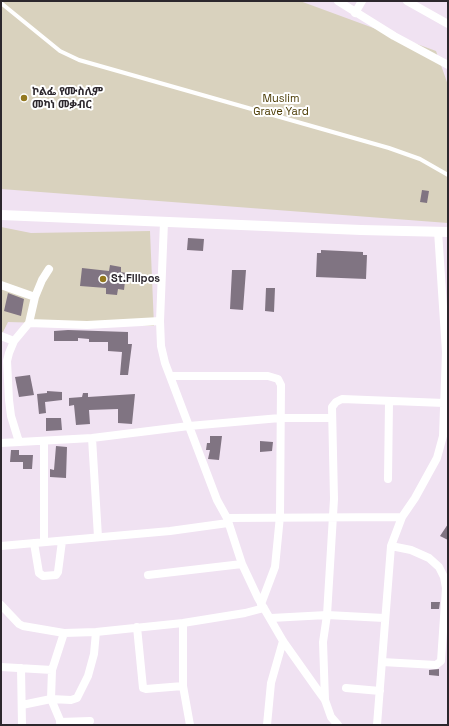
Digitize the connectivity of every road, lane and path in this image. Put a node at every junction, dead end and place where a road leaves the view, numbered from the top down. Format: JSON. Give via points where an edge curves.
{"nodes":[{"id":1,"x":338,"y":1,"type":"edge"},
{"id":2,"x":362,"y":1,"type":"edge"},
{"id":3,"x":407,"y":1,"type":"edge"},
{"id":4,"x":1,"y":3,"type":"edge"},
{"id":5,"x":355,"y":13,"type":"junction"},
{"id":6,"x":448,"y":24,"type":"edge"},
{"id":7,"x":448,"y":64,"type":"edge"},
{"id":8,"x":448,"y":175,"type":"edge"},
{"id":9,"x":1,"y":215,"type":"edge"},
{"id":10,"x":164,"y":222,"type":"junction"},
{"id":11,"x":443,"y":231,"type":"edge"},
{"id":12,"x":49,"y":269,"type":"dead end"},
{"id":13,"x":1,"y":285,"type":"edge"},
{"id":14,"x":35,"y":297,"type":"junction"},
{"id":15,"x":160,"y":321,"type":"junction"},
{"id":16,"x":29,"y":323,"type":"junction"},
{"id":17,"x":1,"y":336,"type":"edge"},
{"id":18,"x":14,"y":341,"type":"junction"},
{"id":19,"x":447,"y":351,"type":"edge"},
{"id":20,"x":4,"y":364,"type":"edge"},
{"id":21,"x":170,"y":376,"type":"junction"},
{"id":22,"x":389,"y":402,"type":"junction"},
{"id":23,"x":444,"y":402,"type":"junction"},
{"id":24,"x":280,"y":418,"type":"junction"},
{"id":25,"x":332,"y":418,"type":"junction"},
{"id":26,"x":189,"y":426,"type":"junction"},
{"id":27,"x":92,"y":438,"type":"junction"},
{"id":28,"x":44,"y":441,"type":"junction"},
{"id":29,"x":19,"y":442,"type":"junction"},
{"id":30,"x":1,"y":443,"type":"edge"},
{"id":31,"x":388,"y":479,"type":"dead end"},
{"id":32,"x":280,"y":516,"type":"junction"},
{"id":33,"x":331,"y":517,"type":"junction"},
{"id":34,"x":402,"y":517,"type":"junction"},
{"id":35,"x":227,"y":520,"type":"junction"},
{"id":36,"x":98,"y":538,"type":"junction"},
{"id":37,"x":62,"y":541,"type":"junction"},
{"id":38,"x":44,"y":542,"type":"junction"},
{"id":39,"x":34,"y":543,"type":"junction"},
{"id":40,"x":1,"y":546,"type":"edge"},
{"id":41,"x":391,"y":546,"type":"junction"},
{"id":42,"x":242,"y":564,"type":"junction"},
{"id":43,"x":148,"y":575,"type":"dead end"},
{"id":44,"x":447,"y":589,"type":"edge"},
{"id":45,"x":1,"y":605,"type":"edge"},
{"id":46,"x":262,"y":606,"type":"junction"},
{"id":47,"x":327,"y":615,"type":"junction"},
{"id":48,"x":271,"y":618,"type":"junction"},
{"id":49,"x":384,"y":618,"type":"junction"},
{"id":50,"x":183,"y":623,"type":"junction"},
{"id":51,"x":137,"y":627,"type":"junction"},
{"id":52,"x":96,"y":632,"type":"junction"},
{"id":53,"x":64,"y":633,"type":"junction"},
{"id":54,"x":282,"y":641,"type":"junction"},
{"id":55,"x":382,"y":662,"type":"junction"},
{"id":56,"x":1,"y":667,"type":"edge"},
{"id":57,"x":21,"y":668,"type":"junction"},
{"id":58,"x":52,"y":670,"type":"junction"},
{"id":59,"x":183,"y":686,"type":"junction"},
{"id":60,"x":346,"y":688,"type":"dead end"},
{"id":61,"x":380,"y":691,"type":"junction"},
{"id":62,"x":51,"y":699,"type":"junction"},
{"id":63,"x":325,"y":700,"type":"junction"},
{"id":64,"x":22,"y":706,"type":"junction"},
{"id":65,"x":90,"y":721,"type":"dead end"},
{"id":66,"x":329,"y":721,"type":"edge"},
{"id":67,"x":61,"y":723,"type":"edge"},
{"id":68,"x":22,"y":725,"type":"edge"},
{"id":69,"x":190,"y":725,"type":"edge"},
{"id":70,"x":268,"y":725,"type":"edge"},
{"id":71,"x":338,"y":725,"type":"edge"},
{"id":72,"x":377,"y":725,"type":"edge"}],
"edges":[{"from":1,"to":5,"type":"street"},
{"from":2,"to":5,"type":"street"},
{"from":3,"to":6,"type":"street"},
{"from":4,"to":8,"type":"lane","via":[[60,51],[79,60],[389,148],[420,159]]},
{"from":5,"to":7,"type":"street"},
{"from":9,"to":10,"type":"street"},
{"from":10,"to":11,"type":"street"},
{"from":10,"to":15,"type":"street"},
{"from":11,"to":19,"type":"street"},
{"from":12,"to":14,"type":"street"},
{"from":13,"to":14,"type":"street"},
{"from":14,"to":16,"type":"street"},
{"from":15,"to":16,"type":"street"},
{"from":15,"to":21,"type":"street","via":[[162,353]]},
{"from":16,"to":18,"type":"street"},
{"from":17,"to":18,"type":"street"},
{"from":18,"to":20,"type":"street"},
{"from":19,"to":23,"type":"street"},
{"from":20,"to":29,"type":"street","via":[[11,416]]},
{"from":21,"to":24,"type":"street","via":[[276,377],[281,385]]},
{"from":21,"to":26,"type":"street"},
{"from":22,"to":23,"type":"street"},
{"from":22,"to":25,"type":"street","via":[[339,400],[332,407]]},
{"from":22,"to":31,"type":"street"},
{"from":23,"to":34,"type":"street","via":[[443,436],[439,451],[415,498]]},
{"from":24,"to":25,"type":"street"},
{"from":24,"to":26,"type":"street"},
{"from":24,"to":32,"type":"street"},
{"from":25,"to":33,"type":"street","via":[[334,500]]},
{"from":26,"to":27,"type":"street"},
{"from":26,"to":35,"type":"street"},
{"from":27,"to":28,"type":"street"},
{"from":27,"to":36,"type":"street"},
{"from":28,"to":29,"type":"street"},
{"from":28,"to":38,"type":"street"},
{"from":29,"to":30,"type":"street"},
{"from":32,"to":33,"type":"street"},
{"from":32,"to":35,"type":"street"},
{"from":32,"to":46,"type":"street","via":[[275,567]]},
{"from":33,"to":34,"type":"street"},
{"from":33,"to":47,"type":"street"},
{"from":34,"to":41,"type":"street"},
{"from":35,"to":36,"type":"street","via":[[170,531]]},
{"from":35,"to":42,"type":"street"},
{"from":36,"to":37,"type":"street"},
{"from":37,"to":38,"type":"street"},
{"from":37,"to":39,"type":"street","via":[[58,572],[56,575],[43,576],[39,573]]},
{"from":38,"to":39,"type":"street"},
{"from":39,"to":40,"type":"street"},
{"from":41,"to":44,"type":"street","via":[[411,550],[429,558],[439,566]]},
{"from":41,"to":49,"type":"street"},
{"from":42,"to":43,"type":"street"},
{"from":42,"to":46,"type":"street"},
{"from":44,"to":55,"type":"street","via":[[441,661],[436,665]]},
{"from":45,"to":53,"type":"street","via":[[23,626]]},
{"from":46,"to":48,"type":"street"},
{"from":46,"to":50,"type":"street","via":[[245,613]]},
{"from":47,"to":48,"type":"street"},
{"from":47,"to":49,"type":"street"},
{"from":47,"to":63,"type":"street","via":[[323,642]]},
{"from":48,"to":54,"type":"street"},
{"from":49,"to":55,"type":"street"},
{"from":50,"to":51,"type":"street"},
{"from":50,"to":59,"type":"street"},
{"from":51,"to":52,"type":"street"},
{"from":51,"to":59,"type":"street","via":[[143,688]]},
{"from":52,"to":53,"type":"street"},
{"from":52,"to":62,"type":"street","via":[[88,676],[77,698]]},
{"from":53,"to":58,"type":"street"},
{"from":54,"to":63,"type":"street"},
{"from":54,"to":70,"type":"street","via":[[271,683]]},
{"from":55,"to":61,"type":"street"},
{"from":56,"to":57,"type":"street"},
{"from":57,"to":58,"type":"street"},
{"from":57,"to":64,"type":"street"},
{"from":58,"to":62,"type":"street"},
{"from":59,"to":69,"type":"street"},
{"from":60,"to":61,"type":"street"},
{"from":61,"to":72,"type":"street"},
{"from":62,"to":64,"type":"street"},
{"from":62,"to":67,"type":"street"},
{"from":63,"to":66,"type":"street"},
{"from":64,"to":68,"type":"street"},
{"from":65,"to":67,"type":"street"},
{"from":66,"to":71,"type":"street"}]}
